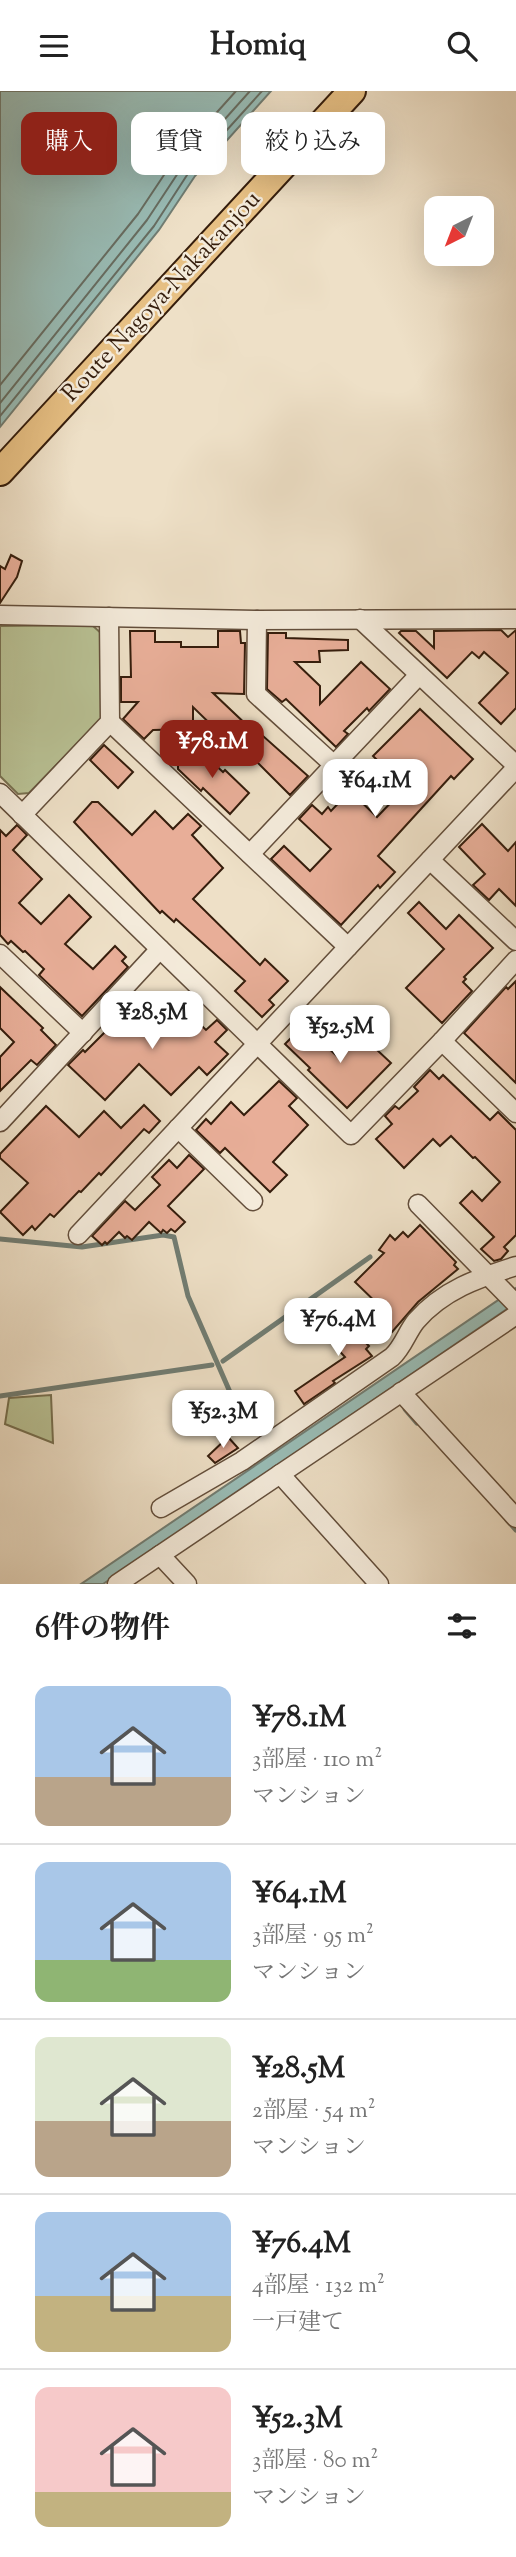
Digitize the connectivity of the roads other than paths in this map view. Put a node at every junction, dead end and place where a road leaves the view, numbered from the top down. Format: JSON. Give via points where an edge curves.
{"nodes":[{"id":1,"x":352,"y":91,"type":"edge"},
{"id":2,"x":0,"y":472,"type":"edge"},
{"id":3,"x":0,"y":615,"type":"edge"},
{"id":4,"x":109,"y":617,"type":"junction"},
{"id":5,"x":360,"y":619,"type":"junction"},
{"id":6,"x":516,"y":619,"type":"edge"},
{"id":7,"x":257,"y":620,"type":"junction"},
{"id":8,"x":419,"y":675,"type":"junction"},
{"id":9,"x":110,"y":722,"type":"junction"},
{"id":10,"x":334,"y":765,"type":"junction"},
{"id":11,"x":516,"y":767,"type":"edge"},
{"id":12,"x":0,"y":793,"type":"edge"},
{"id":13,"x":22,"y":814,"type":"junction"},
{"id":14,"x":250,"y":854,"type":"junction"},
{"id":15,"x":430,"y":860,"type":"junction"},
{"id":16,"x":516,"y":941,"type":"edge"},
{"id":17,"x":348,"y":947,"type":"junction"},
{"id":18,"x":160,"y":949,"type":"junction"},
{"id":19,"x":0,"y":954,"type":"edge"},
{"id":20,"x":516,"y":960,"type":"edge"},
{"id":21,"x":83,"y":1033,"type":"junction"},
{"id":22,"x":442,"y":1041,"type":"junction"},
{"id":23,"x":257,"y":1044,"type":"junction"},
{"id":24,"x":516,"y":1113,"type":"edge"},
{"id":25,"x":2,"y":1117,"type":"edge"},
{"id":26,"x":178,"y":1128,"type":"junction"},
{"id":27,"x":253,"y":1201,"type":"dead end"},
{"id":28,"x":418,"y":1204,"type":"dead end"},
{"id":29,"x":78,"y":1235,"type":"dead end"},
{"id":30,"x":516,"y":1266,"type":"edge"},
{"id":31,"x":488,"y":1275,"type":"junction"},
{"id":32,"x":516,"y":1304,"type":"edge"},
{"id":33,"x":516,"y":1315,"type":"edge"},
{"id":34,"x":401,"y":1392,"type":"junction"},
{"id":35,"x":280,"y":1474,"type":"junction"},
{"id":36,"x":161,"y":1508,"type":"dead end"},
{"id":37,"x":516,"y":1518,"type":"edge"},
{"id":38,"x":160,"y":1555,"type":"junction"},
{"id":39,"x":117,"y":1584,"type":"edge"},
{"id":40,"x":187,"y":1584,"type":"edge"},
{"id":41,"x":379,"y":1584,"type":"edge"}],
"edges":[{"from":1,"to":2,"type":"main road","name":"Route Nagoya-Nakakanjou"},
{"from":3,"to":4,"type":"street"},
{"from":4,"to":7,"type":"street"},
{"from":4,"to":9,"type":"street"},
{"from":5,"to":6,"type":"street"},
{"from":5,"to":7,"type":"street"},
{"from":5,"to":8,"type":"street"},
{"from":7,"to":10,"type":"street","via":[[256,694]]},
{"from":8,"to":10,"type":"street"},
{"from":8,"to":11,"type":"street"},
{"from":9,"to":13,"type":"street"},
{"from":9,"to":14,"type":"street"},
{"from":10,"to":14,"type":"street"},
{"from":11,"to":15,"type":"street"},
{"from":12,"to":13,"type":"street"},
{"from":13,"to":18,"type":"street"},
{"from":14,"to":17,"type":"street"},
{"from":15,"to":16,"type":"street"},
{"from":15,"to":17,"type":"street"},
{"from":17,"to":23,"type":"street"},
{"from":18,"to":21,"type":"street"},
{"from":18,"to":23,"type":"street"},
{"from":19,"to":21,"type":"street"},
{"from":20,"to":22,"type":"street"},
{"from":21,"to":25,"type":"street"},
{"from":22,"to":23,"type":"street","via":[[351,1135]]},
{"from":22,"to":24,"type":"street"},
{"from":23,"to":26,"type":"street"},
{"from":26,"to":27,"type":"street"},
{"from":26,"to":29,"type":"street"},
{"from":28,"to":31,"type":"street"},
{"from":30,"to":31,"type":"street"},
{"from":31,"to":32,"type":"street"},
{"from":31,"to":36,"type":"street","via":[[439,1299],[415,1322],[392,1357],[242,1461]]},
{"from":33,"to":34,"type":"street"},
{"from":34,"to":35,"type":"street"},
{"from":34,"to":37,"type":"street"},
{"from":35,"to":38,"type":"street"},
{"from":35,"to":41,"type":"street"},
{"from":38,"to":39,"type":"street"},
{"from":38,"to":40,"type":"street"}]}
